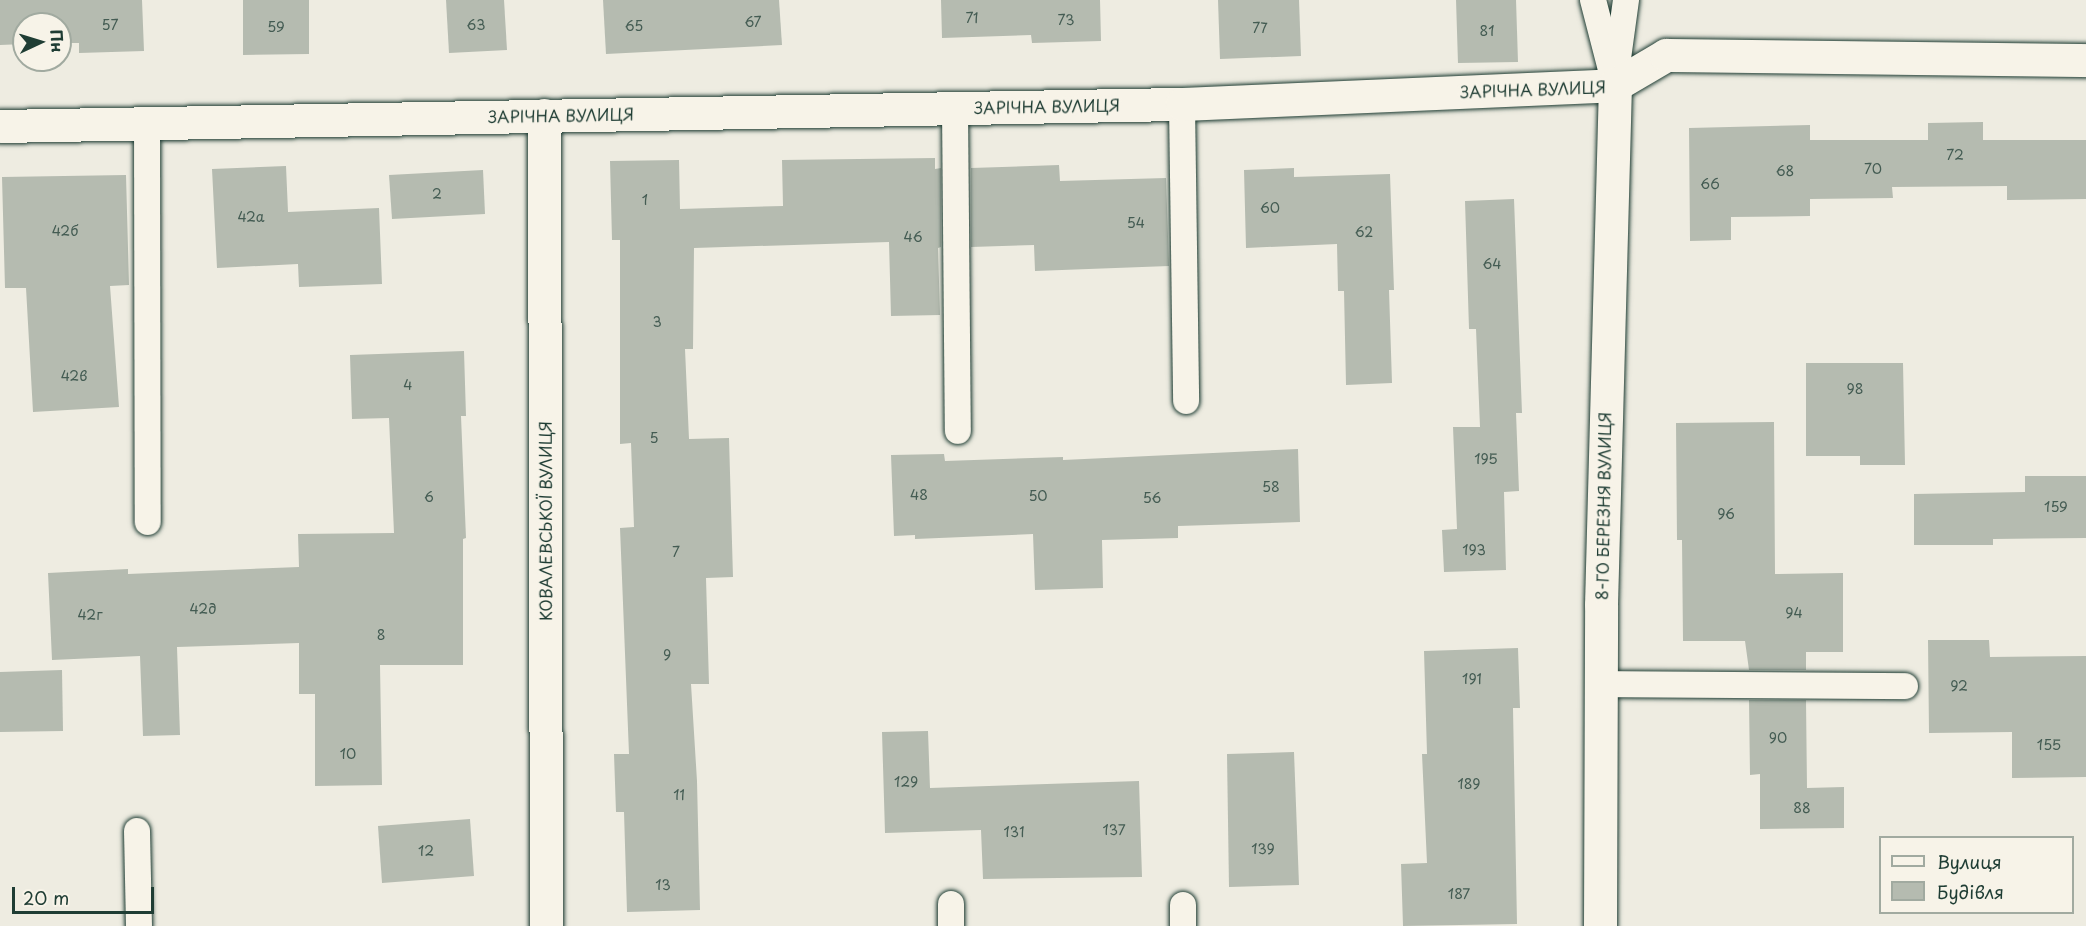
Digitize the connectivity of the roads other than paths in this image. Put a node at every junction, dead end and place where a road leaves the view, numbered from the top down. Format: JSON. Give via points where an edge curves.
{"nodes":[{"id":1,"x":1593,"y":0,"type":"edge"},
{"id":2,"x":1626,"y":0,"type":"edge"},
{"id":3,"x":2086,"y":60,"type":"edge"},
{"id":4,"x":1615,"y":85,"type":"junction"},
{"id":5,"x":1182,"y":104,"type":"junction"},
{"id":6,"x":955,"y":108,"type":"junction"},
{"id":7,"x":544,"y":115,"type":"junction"},
{"id":8,"x":147,"y":123,"type":"junction"},
{"id":9,"x":0,"y":126,"type":"edge"},
{"id":10,"x":1186,"y":401,"type":"dead end"},
{"id":11,"x":958,"y":431,"type":"dead end"},
{"id":12,"x":148,"y":522,"type":"dead end"},
{"id":13,"x":1600,"y":684,"type":"junction"},
{"id":14,"x":1905,"y":686,"type":"dead end"},
{"id":15,"x":137,"y":831,"type":"dead end"},
{"id":16,"x":139,"y":926,"type":"edge"},
{"id":17,"x":546,"y":926,"type":"edge"},
{"id":18,"x":1600,"y":926,"type":"edge"}],
"edges":[{"from":1,"to":4,"type":"lane"},
{"from":2,"to":4,"type":"lane"},
{"from":3,"to":4,"type":"street","name":"ЗАРІЧНА ВУЛИЦЯ","via":[[1666,56]]},
{"from":4,"to":5,"type":"street","name":"ЗАРІЧНА ВУЛИЦЯ"},
{"from":4,"to":13,"type":"street","name":"8-ГО БЕРЕЗНЯ ВУЛИЦЯ"},
{"from":5,"to":6,"type":"street","name":"ЗАРІЧНА ВУЛИЦЯ"},
{"from":5,"to":10,"type":"lane"},
{"from":6,"to":7,"type":"street","name":"ЗАРІЧНА ВУЛИЦЯ"},
{"from":6,"to":11,"type":"lane"},
{"from":7,"to":8,"type":"street","name":"ЗАРІЧНА ВУЛИЦЯ"},
{"from":7,"to":17,"type":"street","name":"КОВАЛЕВСЬКОЇ ВУЛИЦЯ"},
{"from":8,"to":9,"type":"street","name":"ЗАРІЧНА ВУЛИЦЯ"},
{"from":8,"to":12,"type":"lane"},
{"from":13,"to":14,"type":"lane"},
{"from":13,"to":18,"type":"street","name":"8-ГО БЕРЕЗНЯ ВУЛИЦЯ"},
{"from":15,"to":16,"type":"lane"}]}
